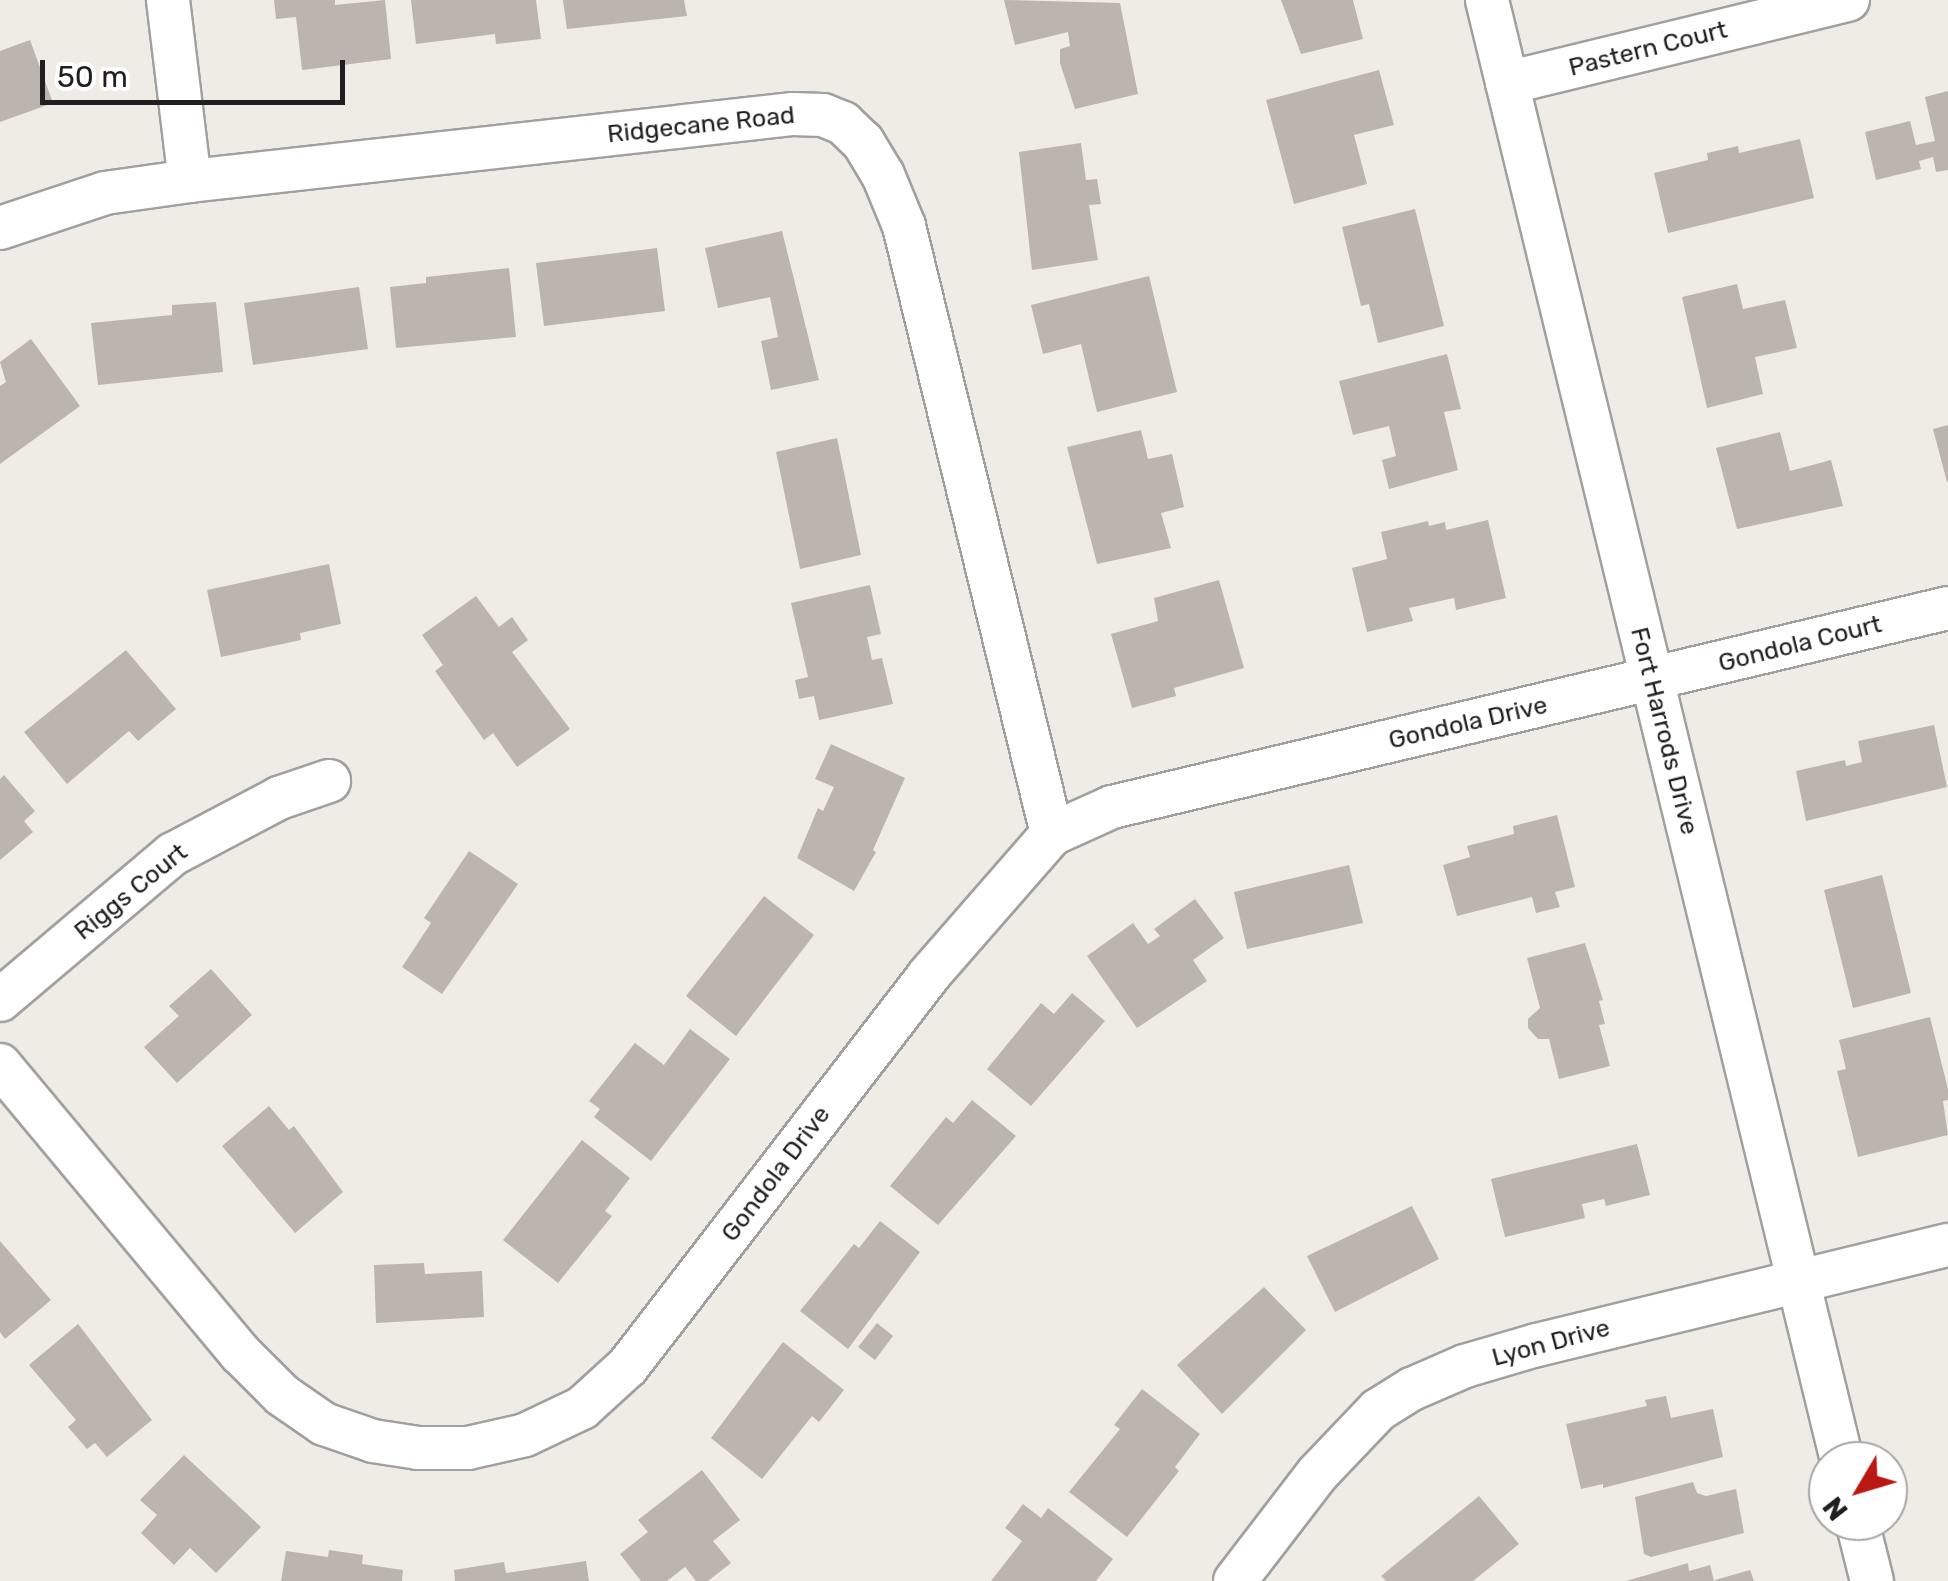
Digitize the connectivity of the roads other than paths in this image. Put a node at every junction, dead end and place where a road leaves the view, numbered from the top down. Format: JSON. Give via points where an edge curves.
{"nodes":[{"id":1,"x":168,"y":0,"type":"edge"},
{"id":2,"x":1487,"y":0,"type":"edge"},
{"id":3,"x":1848,"y":0,"type":"edge"},
{"id":4,"x":1507,"y":84,"type":"junction"},
{"id":5,"x":190,"y":181,"type":"junction"},
{"id":6,"x":0,"y":228,"type":"edge"},
{"id":7,"x":1948,"y":608,"type":"edge"},
{"id":8,"x":1652,"y":680,"type":"junction"},
{"id":9,"x":330,"y":781,"type":"dead end"},
{"id":10,"x":1052,"y":834,"type":"junction"},
{"id":11,"x":0,"y":1000,"type":"edge"},
{"id":12,"x":0,"y":1065,"type":"edge"},
{"id":13,"x":1948,"y":1245,"type":"edge"},
{"id":14,"x":1798,"y":1283,"type":"junction"},
{"id":15,"x":1837,"y":1441,"type":"edge"},
{"id":16,"x":1862,"y":1541,"type":"edge"},
{"id":17,"x":1235,"y":1581,"type":"edge"},
{"id":18,"x":1872,"y":1581,"type":"edge"}],
"edges":[{"from":1,"to":5,"type":"street"},
{"from":2,"to":4,"type":"street","name":"Fort Harrods Drive"},
{"from":3,"to":4,"type":"street","name":"Pastern Court"},
{"from":4,"to":8,"type":"street","name":"Fort Harrods Drive"},
{"from":5,"to":6,"type":"street","name":"Ridgecane Road","via":[[106,193]]},
{"from":5,"to":10,"type":"street","name":"Ridgecane Road","via":[[793,114],[843,122],[883,175],[904,226]]},
{"from":7,"to":8,"type":"street","name":"Gondola Court"},
{"from":8,"to":10,"type":"street","name":"Gondola Drive","via":[[1112,807]]},
{"from":8,"to":14,"type":"street","name":"Fort Harrods Drive"},
{"from":9,"to":11,"type":"street","name":"Riggs Court","via":[[279,798],[173,854]]},
{"from":10,"to":12,"type":"street","name":"Gondola Drive","via":[[928,976],[628,1366],[582,1408],[525,1435],[468,1448],[388,1444],[324,1424],[282,1395],[240,1354]]},
{"from":13,"to":14,"type":"street","name":"Lyon Drive"},
{"from":14,"to":15,"type":"street","name":"Fort Harrods Drive"},
{"from":14,"to":17,"type":"street","name":"Lyon Drive","via":[[1536,1346],[1412,1389],[1378,1410],[1318,1473]]},
{"from":16,"to":18,"type":"street"}]}
